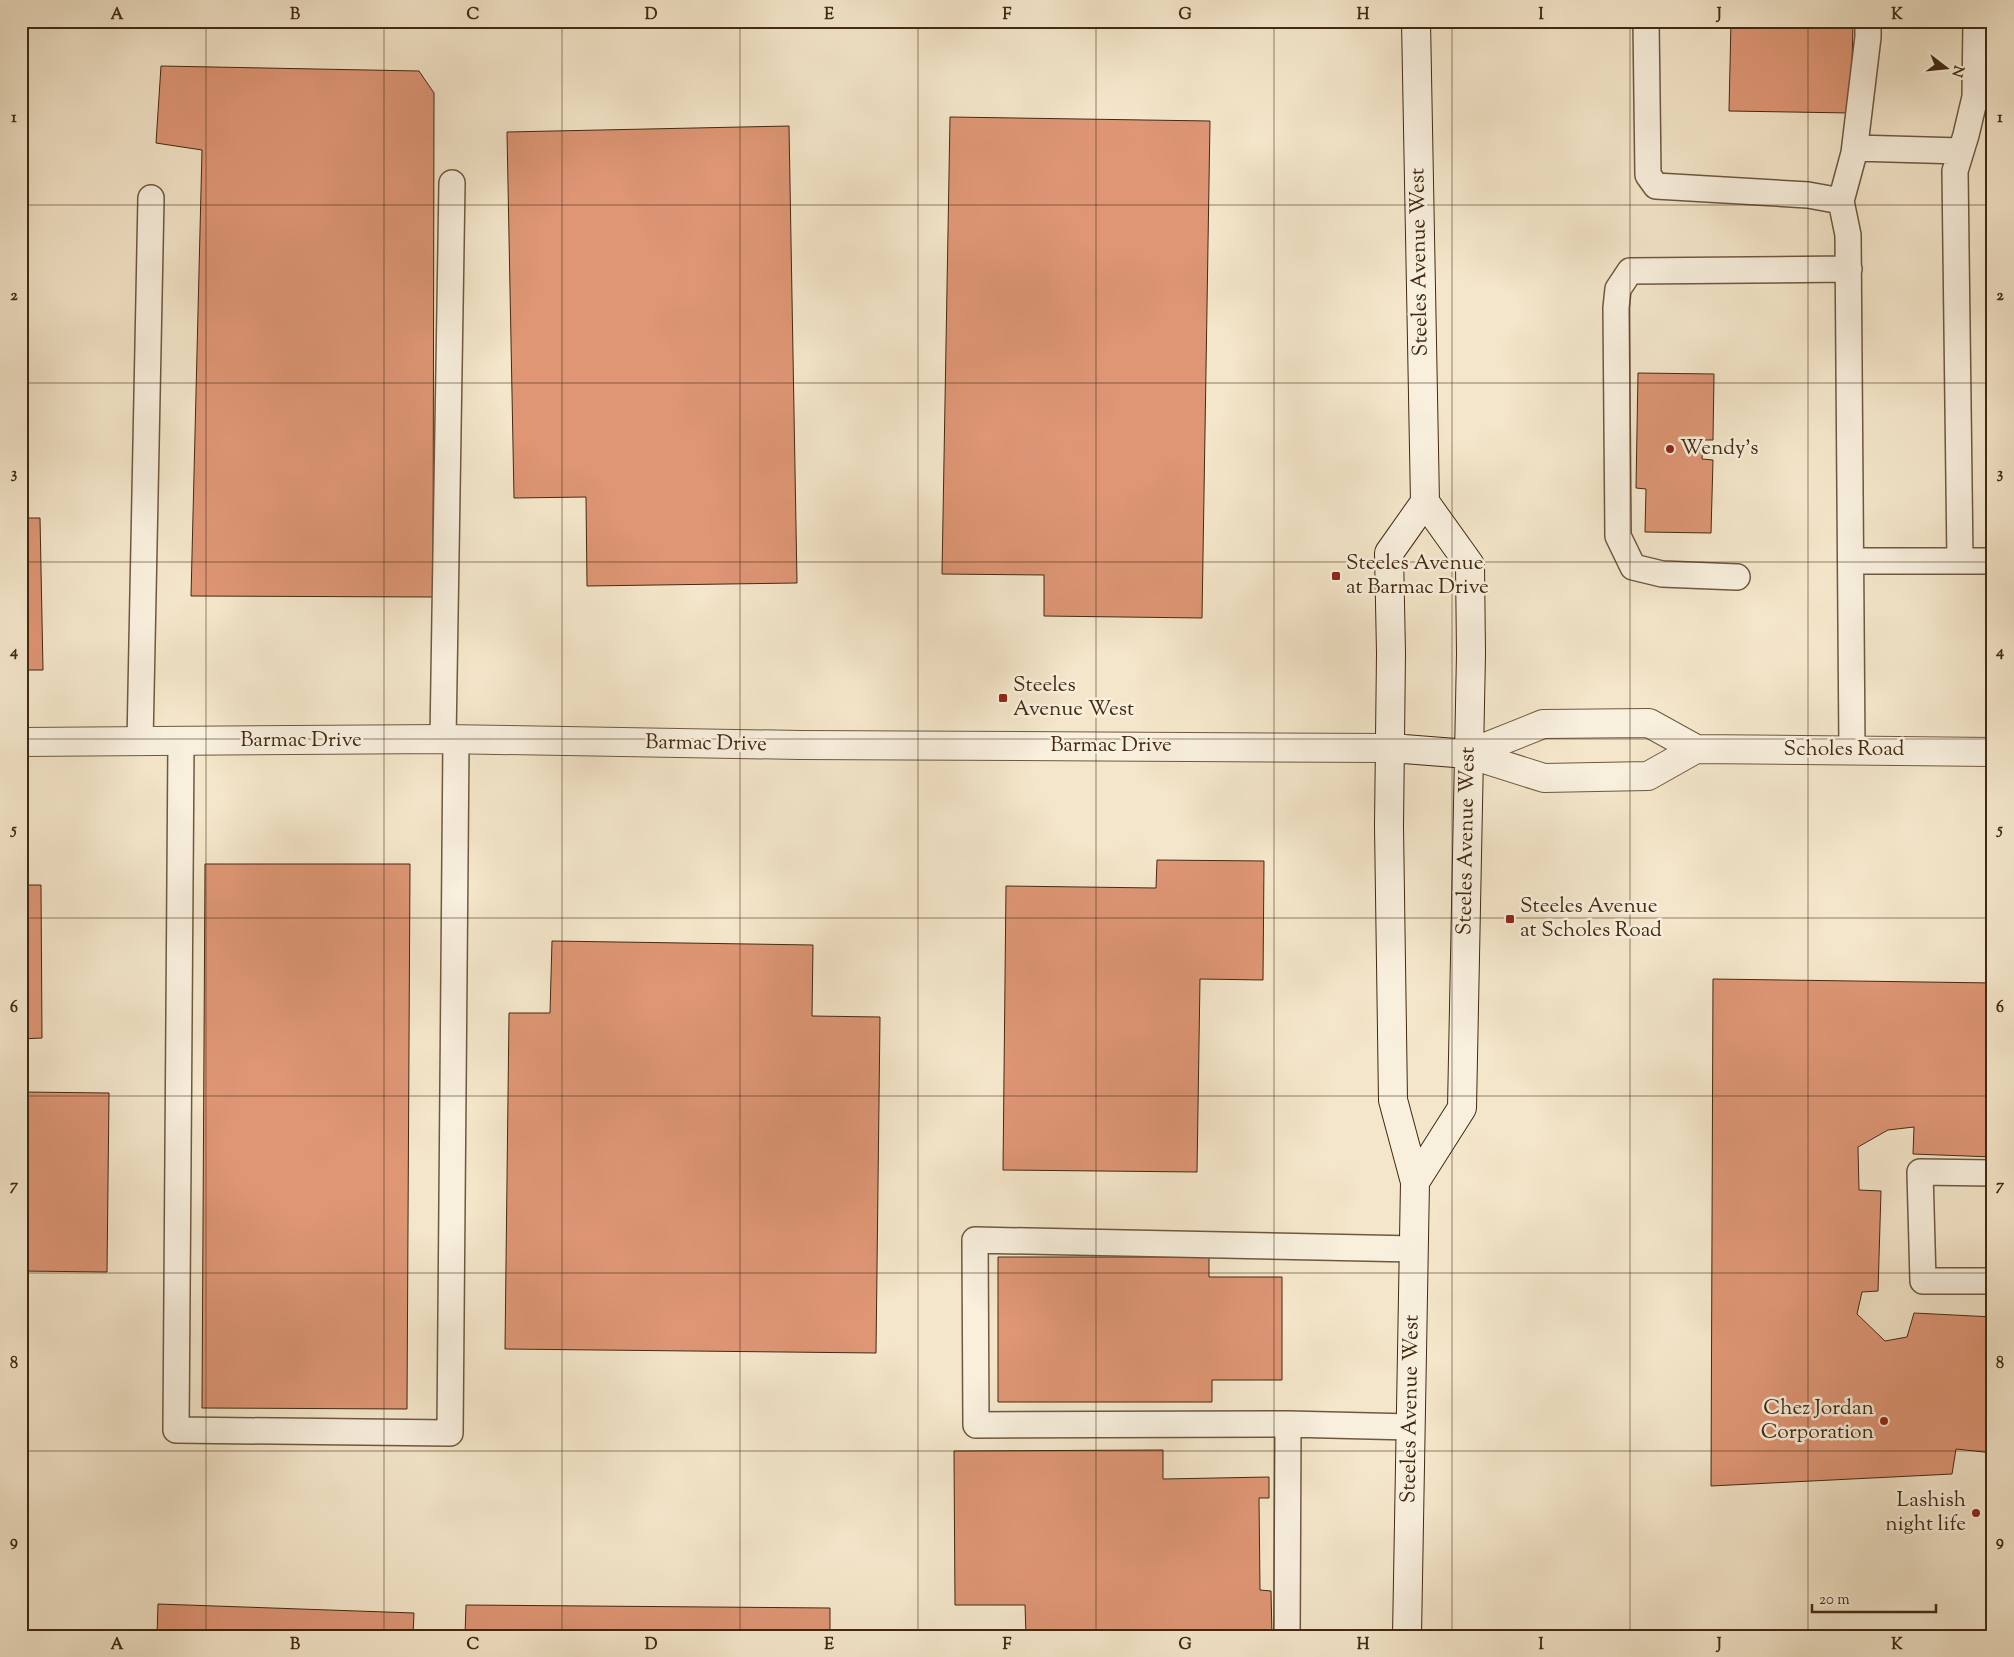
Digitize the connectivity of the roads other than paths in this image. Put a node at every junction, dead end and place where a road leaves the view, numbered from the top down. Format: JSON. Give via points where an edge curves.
{"nodes":[{"id":1,"x":1416,"y":21,"type":"edge"},
{"id":2,"x":1646,"y":21,"type":"edge"},
{"id":3,"x":1868,"y":21,"type":"edge"},
{"id":4,"x":1976,"y":21,"type":"edge"},
{"id":5,"x":1855,"y":148,"type":"junction"},
{"id":6,"x":1961,"y":150,"type":"junction"},
{"id":7,"x":452,"y":183,"type":"dead end"},
{"id":8,"x":151,"y":198,"type":"dead end"},
{"id":9,"x":1841,"y":201,"type":"junction"},
{"id":10,"x":1848,"y":269,"type":"junction"},
{"id":11,"x":1424,"y":502,"type":"junction"},
{"id":12,"x":1851,"y":561,"type":"junction"},
{"id":13,"x":1960,"y":561,"type":"junction"},
{"id":14,"x":1993,"y":561,"type":"edge"},
{"id":15,"x":1737,"y":577,"type":"dead end"},
{"id":16,"x":449,"y":740,"type":"junction"},
{"id":17,"x":21,"y":742,"type":"edge"},
{"id":18,"x":140,"y":742,"type":"junction"},
{"id":19,"x":181,"y":742,"type":"junction"},
{"id":20,"x":1391,"y":748,"type":"junction"},
{"id":21,"x":1696,"y":749,"type":"junction"},
{"id":22,"x":1852,"y":750,"type":"junction"},
{"id":23,"x":1993,"y":752,"type":"edge"},
{"id":24,"x":1468,"y":754,"type":"junction"},
{"id":25,"x":1993,"y":1173,"type":"edge"},
{"id":26,"x":1415,"y":1182,"type":"junction"},
{"id":27,"x":1414,"y":1249,"type":"junction"},
{"id":28,"x":1993,"y":1281,"type":"edge"},
{"id":29,"x":1288,"y":1424,"type":"junction"},
{"id":30,"x":1411,"y":1427,"type":"junction"},
{"id":31,"x":1287,"y":1636,"type":"edge"},
{"id":32,"x":1407,"y":1636,"type":"edge"}],
"edges":[{"from":1,"to":11,"type":"main road","name":"Steeles Avenue West"},
{"from":2,"to":9,"type":"lane","via":[[1648,175],[1656,186],[1808,195]]},
{"from":3,"to":5,"type":"lane"},
{"from":4,"to":6,"type":"lane","via":[[1974,97]]},
{"from":5,"to":6,"type":"lane"},
{"from":5,"to":9,"type":"lane"},
{"from":6,"to":13,"type":"lane","via":[[1954,172]]},
{"from":7,"to":16,"type":"lane"},
{"from":8,"to":18,"type":"lane"},
{"from":9,"to":10,"type":"lane","via":[[1848,235]]},
{"from":10,"to":12,"type":"lane"},
{"from":10,"to":15,"type":"lane","via":[[1630,271],[1618,289],[1618,536],[1633,567],[1662,574]]},
{"from":11,"to":20,"type":"main road","name":"Steeles Avenue West","via":[[1389,553]]},
{"from":11,"to":24,"type":"main road","name":"Steeles Avenue West","via":[[1470,565]]},
{"from":12,"to":13,"type":"lane"},
{"from":12,"to":22,"type":"lane"},
{"from":13,"to":14,"type":"lane"},
{"from":16,"to":19,"type":"main road","name":"Barmac Drive"},
{"from":16,"to":19,"type":"lane","via":[[450,1434],[176,1430]]},
{"from":16,"to":20,"type":"main road","name":"Barmac Drive"},
{"from":17,"to":18,"type":"main road","name":"Barmac Drive"},
{"from":18,"to":19,"type":"main road","name":"Barmac Drive"},
{"from":20,"to":24,"type":"main road","name":"Barmac Drive"},
{"from":20,"to":26,"type":"main road","name":"Steeles Avenue West","via":[[1393,1100]]},
{"from":21,"to":22,"type":"main road","name":"Scholes Road"},
{"from":21,"to":24,"type":"main road","name":"Scholes Road","via":[[1648,776],[1544,778]]},
{"from":21,"to":24,"type":"main road","name":"Scholes Road","via":[[1649,723],[1543,724]]},
{"from":22,"to":23,"type":"main road","name":"Scholes Road"},
{"from":24,"to":26,"type":"main road","name":"Steeles Avenue West","via":[[1462,1108]]},
{"from":25,"to":28,"type":"lane","via":[[1920,1172],[1923,1280]]},
{"from":26,"to":27,"type":"main road","name":"Steeles Avenue West"},
{"from":27,"to":29,"type":"lane","via":[[975,1240],[976,1425]]},
{"from":27,"to":30,"type":"main road","name":"Steeles Avenue West"},
{"from":29,"to":30,"type":"lane"},
{"from":29,"to":31,"type":"lane"},
{"from":30,"to":32,"type":"main road","name":"Steeles Avenue West"}]}
